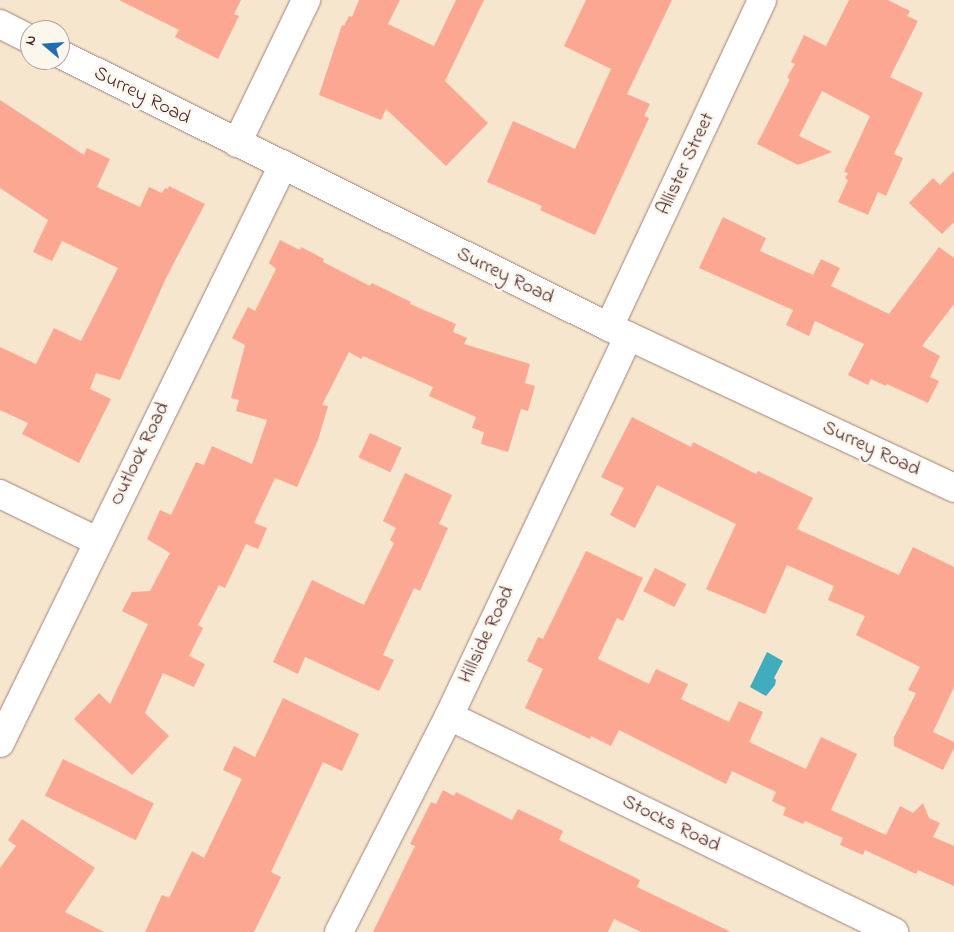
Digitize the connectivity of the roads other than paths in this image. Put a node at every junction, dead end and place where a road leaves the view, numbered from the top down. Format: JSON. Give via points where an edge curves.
{"nodes":[{"id":1,"x":306,"y":0,"type":"edge"},
{"id":2,"x":762,"y":0,"type":"edge"},
{"id":3,"x":0,"y":24,"type":"edge"},
{"id":4,"x":20,"y":34,"type":"edge"},
{"id":5,"x":70,"y":59,"type":"edge"},
{"id":6,"x":237,"y":143,"type":"junction"},
{"id":7,"x":283,"y":166,"type":"junction"},
{"id":8,"x":619,"y":332,"type":"junction"},
{"id":9,"x":954,"y":487,"type":"edge"},
{"id":10,"x":0,"y":494,"type":"edge"},
{"id":11,"x":97,"y":541,"type":"junction"},
{"id":12,"x":449,"y":716,"type":"junction"},
{"id":13,"x":0,"y":743,"type":"edge"},
{"id":14,"x":339,"y":932,"type":"edge"},
{"id":15,"x":894,"y":932,"type":"edge"}],
"edges":[{"from":1,"to":6,"type":"street"},
{"from":2,"to":8,"type":"street","name":"Allister Street"},
{"from":3,"to":4,"type":"street"},
{"from":5,"to":6,"type":"street","name":"Surrey Road"},
{"from":6,"to":7,"type":"street","name":"Surrey Road"},
{"from":7,"to":8,"type":"street","name":"Surrey Road"},
{"from":7,"to":11,"type":"street","name":"Outlook Road"},
{"from":8,"to":9,"type":"street","name":"Surrey Road"},
{"from":8,"to":12,"type":"street","name":"Hillside Road"},
{"from":10,"to":11,"type":"street"},
{"from":11,"to":13,"type":"street","name":"Outlook Road"},
{"from":12,"to":14,"type":"street","name":"Hillside Road"},
{"from":12,"to":15,"type":"street","name":"Stocks Road"}]}
